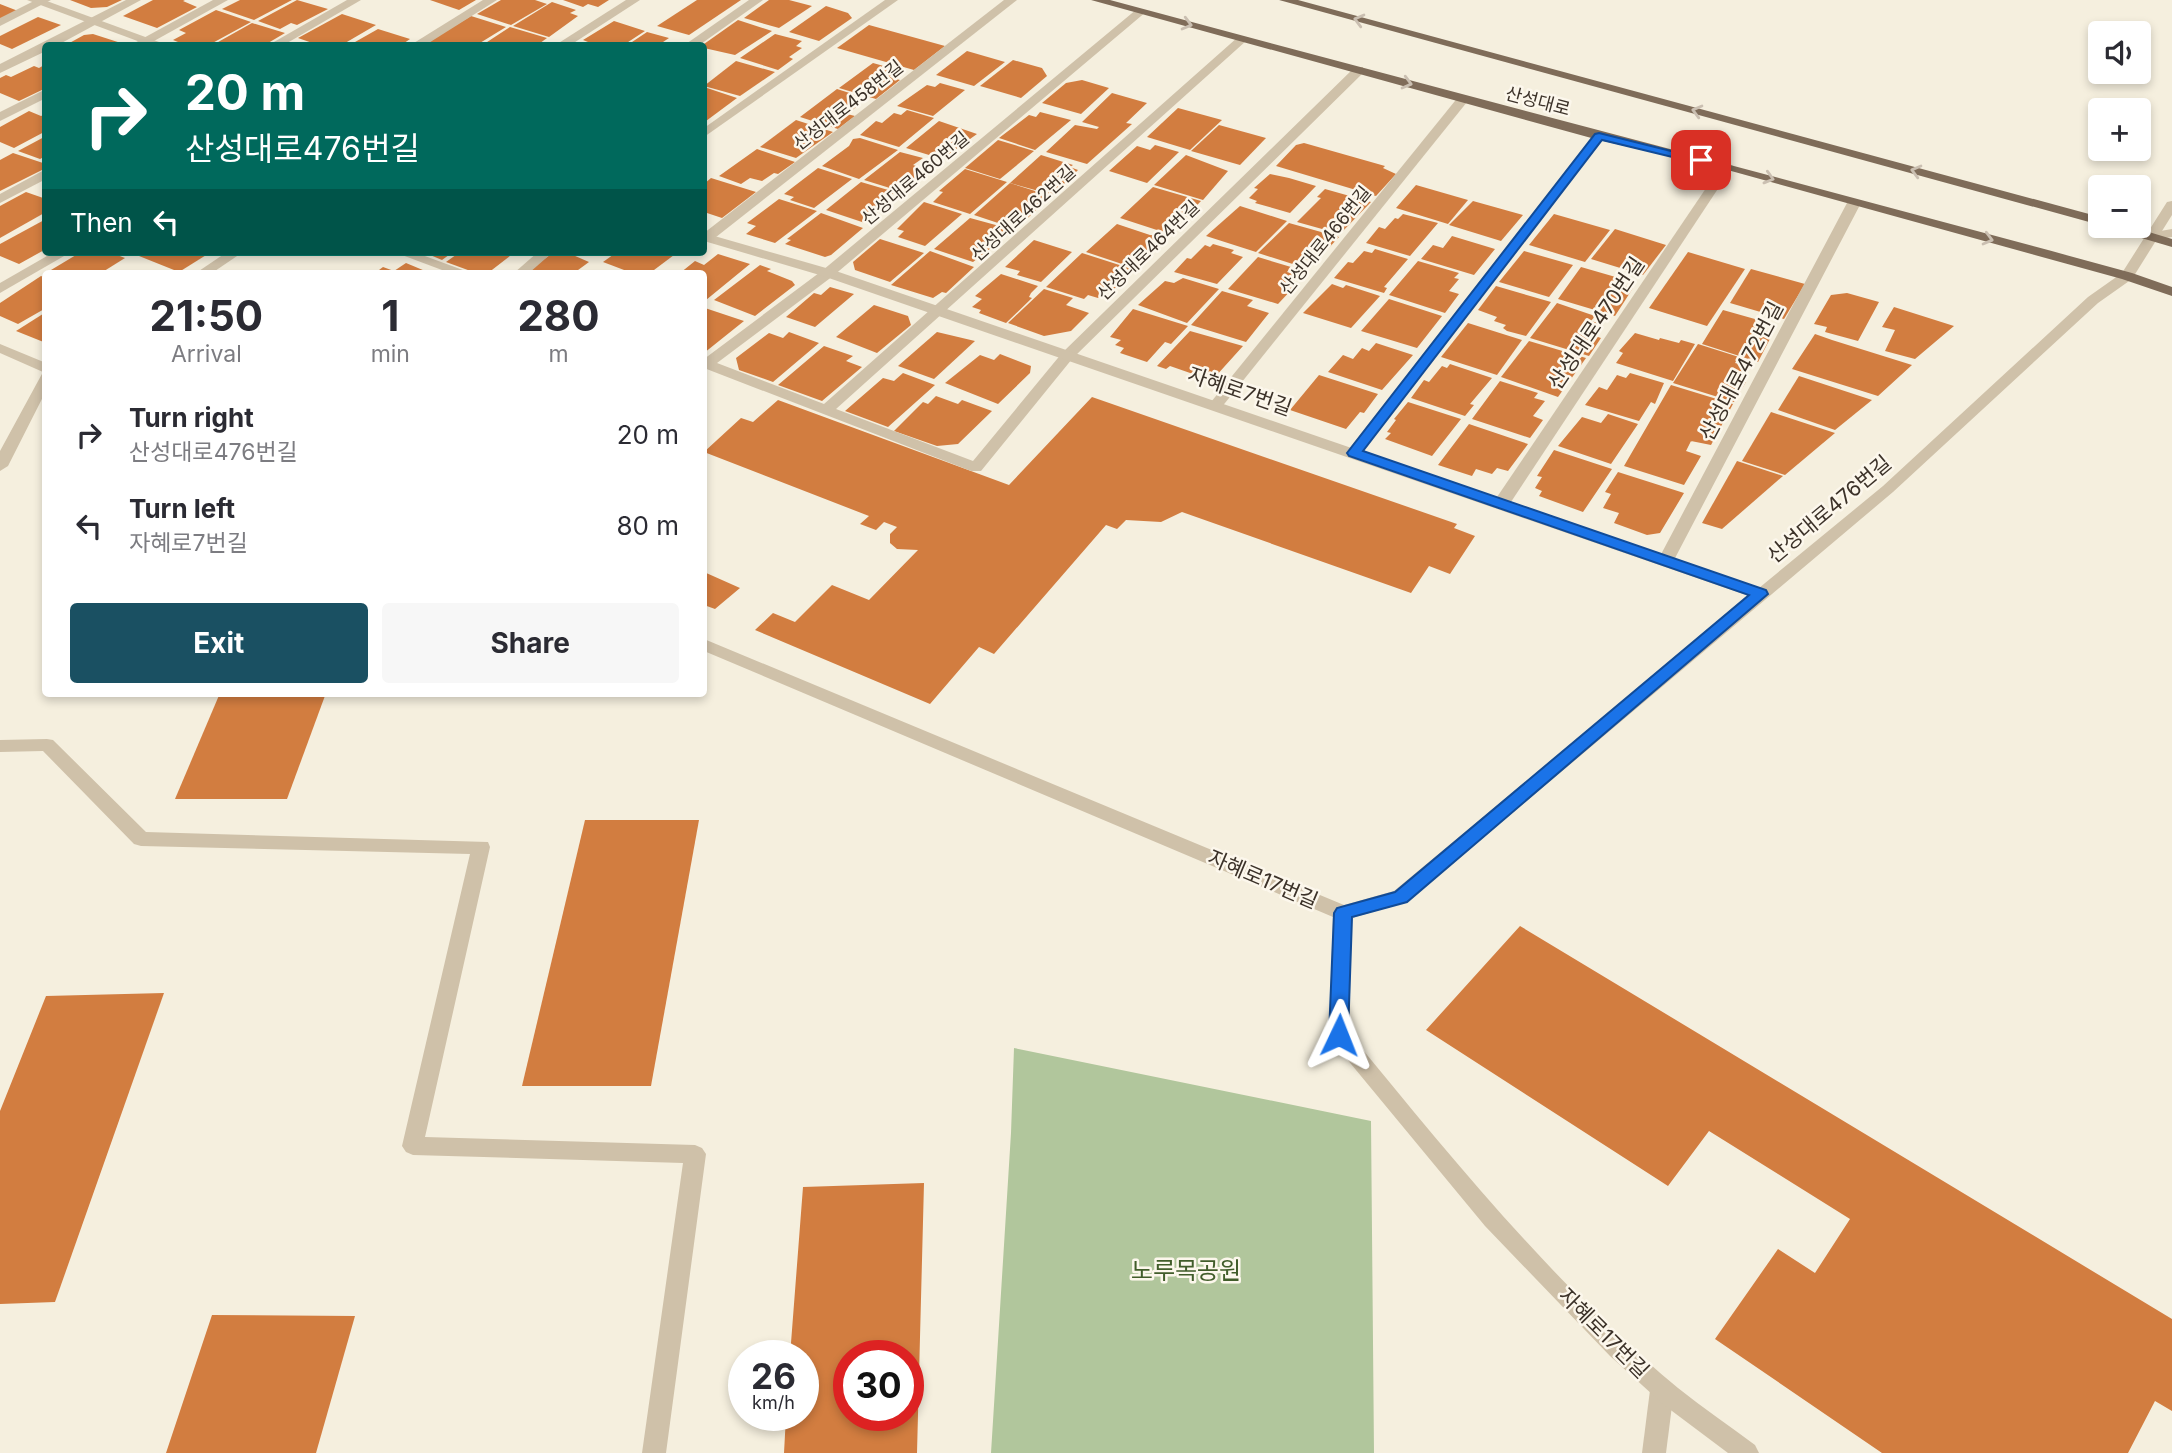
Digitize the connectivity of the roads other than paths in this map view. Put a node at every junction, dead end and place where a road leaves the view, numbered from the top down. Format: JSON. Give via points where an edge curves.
{"nodes":[{"id":1,"x":135,"y":0,"type":"edge"},
{"id":2,"x":222,"y":0,"type":"edge"},
{"id":3,"x":355,"y":0,"type":"edge"},
{"id":4,"x":491,"y":0,"type":"edge"},
{"id":5,"x":634,"y":0,"type":"edge"},
{"id":6,"x":757,"y":0,"type":"edge"},
{"id":7,"x":892,"y":0,"type":"edge"},
{"id":8,"x":1011,"y":0,"type":"edge"},
{"id":9,"x":1097,"y":0,"type":"edge"},
{"id":10,"x":1285,"y":0,"type":"edge"},
{"id":11,"x":40,"y":1,"type":"edge"},
{"id":12,"x":1141,"y":11,"type":"junction"},
{"id":13,"x":93,"y":22,"type":"junction"},
{"id":14,"x":0,"y":23,"type":"edge"},
{"id":15,"x":147,"y":39,"type":"junction"},
{"id":16,"x":1242,"y":39,"type":"junction"},
{"id":17,"x":54,"y":42,"type":"edge"},
{"id":18,"x":142,"y":42,"type":"edge"},
{"id":19,"x":154,"y":42,"type":"edge"},
{"id":20,"x":280,"y":42,"type":"edge"},
{"id":21,"x":422,"y":42,"type":"edge"},
{"id":22,"x":566,"y":42,"type":"edge"},
{"id":23,"x":695,"y":42,"type":"edge"},
{"id":24,"x":42,"y":48,"type":"edge"},
{"id":25,"x":0,"y":69,"type":"edge"},
{"id":26,"x":1359,"y":70,"type":"junction"},
{"id":27,"x":42,"y":95,"type":"edge"},
{"id":28,"x":1463,"y":99,"type":"junction"},
{"id":29,"x":0,"y":117,"type":"edge"},
{"id":30,"x":707,"y":131,"type":"edge"},
{"id":31,"x":1599,"y":136,"type":"junction"},
{"id":32,"x":1727,"y":166,"type":"junction"},
{"id":33,"x":42,"y":175,"type":"edge"},
{"id":34,"x":0,"y":199,"type":"edge"},
{"id":35,"x":1854,"y":202,"type":"junction"},
{"id":36,"x":2172,"y":205,"type":"edge"},
{"id":37,"x":2088,"y":218,"type":"edge"},
{"id":38,"x":2172,"y":233,"type":"edge"},
{"id":39,"x":2151,"y":235,"type":"edge"},
{"id":40,"x":707,"y":236,"type":"edge"},
{"id":41,"x":2154,"y":236,"type":"junction"},
{"id":42,"x":707,"y":239,"type":"edge"},
{"id":43,"x":2172,"y":243,"type":"edge"},
{"id":44,"x":57,"y":256,"type":"edge"},
{"id":45,"x":230,"y":256,"type":"edge"},
{"id":46,"x":413,"y":256,"type":"edge"},
{"id":47,"x":541,"y":256,"type":"edge"},
{"id":48,"x":208,"y":270,"type":"edge"},
{"id":49,"x":455,"y":270,"type":"edge"},
{"id":50,"x":525,"y":270,"type":"edge"},
{"id":51,"x":828,"y":274,"type":"junction"},
{"id":52,"x":2127,"y":276,"type":"junction"},
{"id":53,"x":0,"y":289,"type":"edge"},
{"id":54,"x":2172,"y":292,"type":"edge"},
{"id":55,"x":939,"y":312,"type":"junction"},
{"id":56,"x":0,"y":348,"type":"edge"},
{"id":57,"x":1067,"y":356,"type":"junction"},
{"id":58,"x":707,"y":362,"type":"edge"},
{"id":59,"x":707,"y":364,"type":"edge"},
{"id":60,"x":42,"y":367,"type":"edge"},
{"id":61,"x":42,"y":384,"type":"edge"},
{"id":62,"x":1216,"y":405,"type":"junction"},
{"id":63,"x":826,"y":410,"type":"junction"},
{"id":64,"x":1354,"y":453,"type":"junction"},
{"id":65,"x":0,"y":466,"type":"edge"},
{"id":66,"x":1501,"y":504,"type":"junction"},
{"id":67,"x":1666,"y":560,"type":"junction"},
{"id":68,"x":1760,"y":594,"type":"junction"},
{"id":69,"x":707,"y":646,"type":"edge"},
{"id":70,"x":0,"y":746,"type":"edge"},
{"id":71,"x":1343,"y":913,"type":"junction"},
{"id":72,"x":1662,"y":1390,"type":"junction"},
{"id":73,"x":654,"y":1453,"type":"edge"},
{"id":74,"x":1654,"y":1453,"type":"edge"},
{"id":75,"x":1747,"y":1453,"type":"edge"}],
"edges":[{"from":1,"to":13,"type":"street"},
{"from":2,"to":15,"type":"street"},
{"from":3,"to":20,"type":"street"},
{"from":4,"to":21,"type":"street"},
{"from":5,"to":22,"type":"street"},
{"from":6,"to":23,"type":"street"},
{"from":7,"to":30,"type":"street"},
{"from":8,"to":40,"type":"street","name":"산성대로458번길"},
{"from":9,"to":12,"type":"main road","name":"산성대로"},
{"from":37,"to":10,"type":"main road","name":"산성대로","one_way":true},
{"from":11,"to":13,"type":"street"},
{"from":11,"to":14,"type":"street"},
{"from":12,"to":16,"type":"main road","name":"산성대로","one_way":true},
{"from":12,"to":51,"type":"street","name":"산성대로460번길"},
{"from":13,"to":15,"type":"street"},
{"from":13,"to":17,"type":"street"},
{"from":15,"to":18,"type":"street"},
{"from":15,"to":19,"type":"street"},
{"from":16,"to":26,"type":"main road","name":"산성대로"},
{"from":16,"to":55,"type":"street","name":"산성대로462번길"},
{"from":24,"to":25,"type":"street"},
{"from":26,"to":28,"type":"main road","name":"산성대로","one_way":true},
{"from":26,"to":57,"type":"street","name":"산성대로464번길"},
{"from":27,"to":29,"type":"street"},
{"from":28,"to":31,"type":"main road","name":"산성대로"},
{"from":28,"to":62,"type":"street","name":"산성대로466번길"},
{"from":31,"to":32,"type":"main road","name":"산성대로"},
{"from":31,"to":64,"type":"street"},
{"from":32,"to":35,"type":"main road","name":"산성대로","one_way":true},
{"from":32,"to":66,"type":"street","name":"산성대로470번길"},
{"from":33,"to":34,"type":"street"},
{"from":35,"to":52,"type":"main road","name":"산성대로","one_way":true},
{"from":35,"to":67,"type":"street","name":"산성대로472번길"},
{"from":36,"to":41,"type":"street","name":"산성대로476번길"},
{"from":38,"to":41,"type":"street"},
{"from":39,"to":41,"type":"main road"},
{"from":41,"to":43,"type":"main road"},
{"from":41,"to":52,"type":"street","name":"산성대로476번길"},
{"from":42,"to":51,"type":"street","name":"자혜로7번길"},
{"from":44,"to":53,"type":"street"},
{"from":45,"to":48,"type":"street"},
{"from":46,"to":49,"type":"street"},
{"from":47,"to":50,"type":"street"},
{"from":51,"to":55,"type":"street","name":"자혜로7번길"},
{"from":51,"to":58,"type":"street","name":"산성대로460번길"},
{"from":52,"to":54,"type":"main road","name":"산성대로"},
{"from":52,"to":68,"type":"street","name":"산성대로476번길","via":[[2093,300],[1888,489]]},
{"from":55,"to":57,"type":"street","name":"자혜로7번길"},
{"from":55,"to":63,"type":"street","name":"산성대로462번길"},
{"from":56,"to":60,"type":"street"},
{"from":57,"to":62,"type":"street","name":"자혜로7번길"},
{"from":57,"to":63,"type":"street","name":"산성대로464번길","via":[[976,468]]},
{"from":59,"to":63,"type":"street"},
{"from":61,"to":65,"type":"street"},
{"from":62,"to":64,"type":"street","name":"자혜로7번길"},
{"from":64,"to":66,"type":"street","name":"자혜로7번길"},
{"from":66,"to":67,"type":"street","name":"자혜로7번길"},
{"from":67,"to":68,"type":"street","name":"자혜로7번길"},
{"from":68,"to":71,"type":"street","name":"산성대로476번길","via":[[1401,897]]},
{"from":69,"to":71,"type":"street","name":"자혜로17번길"},
{"from":70,"to":73,"type":"street","via":[[47,746],[141,839],[481,847],[413,1146],[695,1154]]},
{"from":71,"to":72,"type":"street","name":"자혜로17번길","via":[[1339,1035],[1432,1150],[1564,1294]]},
{"from":72,"to":74,"type":"street","name":"자혜로17번길"},
{"from":72,"to":75,"type":"street","name":"자혜로17번길"}]}
